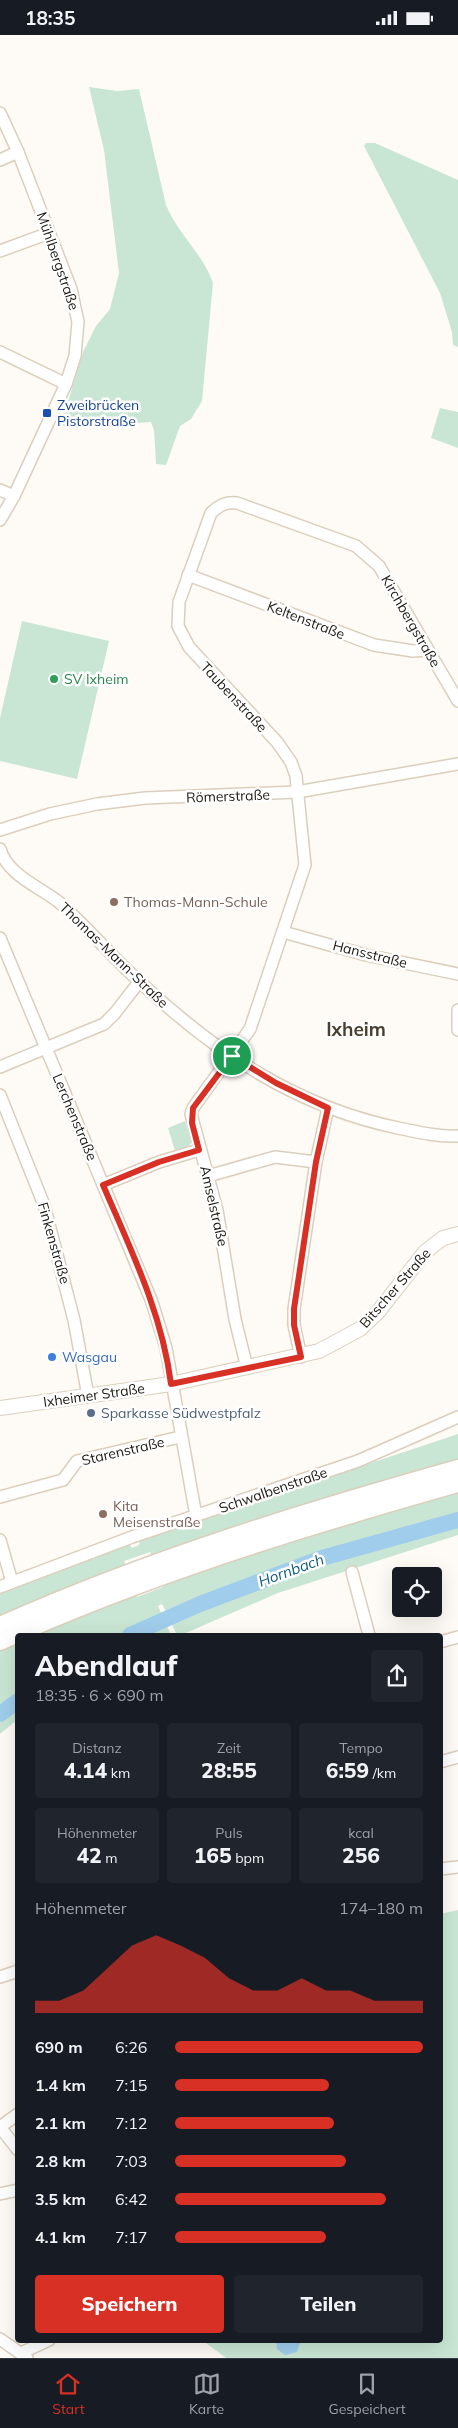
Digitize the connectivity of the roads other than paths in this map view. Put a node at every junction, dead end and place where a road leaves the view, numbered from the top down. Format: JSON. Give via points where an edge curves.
{"nodes":[{"id":1,"x":0,"y":113,"type":"edge"},
{"id":2,"x":18,"y":152,"type":"junction"},
{"id":3,"x":0,"y":159,"type":"edge"},
{"id":4,"x":49,"y":233,"type":"junction"},
{"id":5,"x":0,"y":251,"type":"edge"},
{"id":6,"x":0,"y":352,"type":"edge"},
{"id":7,"x":66,"y":384,"type":"junction"},
{"id":8,"x":0,"y":490,"type":"edge"},
{"id":9,"x":14,"y":496,"type":"junction"},
{"id":10,"x":0,"y":520,"type":"edge"},
{"id":11,"x":379,"y":566,"type":"joint"},
{"id":12,"x":188,"y":575,"type":"junction"},
{"id":13,"x":427,"y":649,"type":"junction"},
{"id":14,"x":458,"y":701,"type":"edge"},
{"id":15,"x":458,"y":764,"type":"edge"},
{"id":16,"x":298,"y":792,"type":"junction"},
{"id":17,"x":0,"y":830,"type":"edge"},
{"id":18,"x":0,"y":849,"type":"edge"},
{"id":19,"x":3,"y":865,"type":"edge"},
{"id":20,"x":282,"y":932,"type":"junction"},
{"id":21,"x":0,"y":938,"type":"edge"},
{"id":22,"x":458,"y":973,"type":"edge"},
{"id":23,"x":139,"y":982,"type":"junction"},
{"id":24,"x":458,"y":1010,"type":"edge"},
{"id":25,"x":458,"y":1030,"type":"edge"},
{"id":26,"x":46,"y":1048,"type":"junction"},
{"id":27,"x":232,"y":1056,"type":"junction"},
{"id":28,"x":0,"y":1067,"type":"edge"},
{"id":29,"x":0,"y":1095,"type":"edge"},
{"id":30,"x":328,"y":1108,"type":"junction"},
{"id":31,"x":458,"y":1136,"type":"edge"},
{"id":32,"x":199,"y":1150,"type":"junction"},
{"id":33,"x":316,"y":1162,"type":"junction"},
{"id":34,"x":208,"y":1176,"type":"junction"},
{"id":35,"x":103,"y":1185,"type":"junction"},
{"id":36,"x":458,"y":1234,"type":"edge"},
{"id":37,"x":301,"y":1357,"type":"junction"},
{"id":38,"x":247,"y":1368,"type":"junction"},
{"id":39,"x":171,"y":1384,"type":"junction"},
{"id":40,"x":88,"y":1396,"type":"junction"},
{"id":41,"x":0,"y":1408,"type":"edge"},
{"id":42,"x":458,"y":1417,"type":"edge"},
{"id":43,"x":180,"y":1437,"type":"junction"},
{"id":44,"x":458,"y":1468,"type":"edge"},
{"id":45,"x":458,"y":1484,"type":"edge"},
{"id":46,"x":0,"y":1497,"type":"edge"},
{"id":47,"x":196,"y":1516,"type":"junction"},
{"id":48,"x":0,"y":1540,"type":"edge"},
{"id":49,"x":156,"y":1569,"type":"junction"},
{"id":50,"x":352,"y":1571,"type":"dead end"},
{"id":51,"x":130,"y":1579,"type":"junction"},
{"id":52,"x":12,"y":1582,"type":"junction"},
{"id":53,"x":0,"y":1587,"type":"edge"},
{"id":54,"x":0,"y":1625,"type":"edge"},
{"id":55,"x":19,"y":1633,"type":"edge"},
{"id":56,"x":368,"y":1633,"type":"edge"},
{"id":57,"x":15,"y":1635,"type":"edge"},
{"id":58,"x":458,"y":1637,"type":"edge"},
{"id":59,"x":443,"y":1641,"type":"edge"},
{"id":60,"x":0,"y":1642,"type":"edge"},
{"id":61,"x":458,"y":1757,"type":"edge"},
{"id":62,"x":443,"y":1761,"type":"edge"},
{"id":63,"x":458,"y":1867,"type":"edge"},
{"id":64,"x":443,"y":1869,"type":"edge"},
{"id":65,"x":15,"y":1972,"type":"edge"},
{"id":66,"x":0,"y":1977,"type":"edge"},
{"id":67,"x":15,"y":2116,"type":"edge"},
{"id":68,"x":0,"y":2127,"type":"edge"},
{"id":69,"x":15,"y":2146,"type":"edge"},
{"id":70,"x":15,"y":2191,"type":"edge"},
{"id":71,"x":0,"y":2194,"type":"edge"},
{"id":72,"x":0,"y":2339,"type":"edge"},
{"id":73,"x":44,"y":2343,"type":"edge"},
{"id":74,"x":24,"y":2356,"type":"edge"}],
"edges":[{"from":1,"to":2,"type":"street","name":"Mühlbergstraße"},
{"from":2,"to":3,"type":"street"},
{"from":2,"to":4,"type":"street","name":"Mühlbergstraße"},
{"from":4,"to":5,"type":"street"},
{"from":4,"to":7,"type":"street","name":"Mühlbergstraße","via":[[71,289],[78,322],[76,356]]},
{"from":6,"to":7,"type":"street"},
{"from":7,"to":9,"type":"street","name":"Mühlbergstraße"},
{"from":8,"to":9,"type":"street"},
{"from":9,"to":10,"type":"street","name":"Mühlbergstraße"},
{"from":11,"to":12,"type":"street","name":"Taubenstraße","via":[[356,546],[248,506],[227,503],[218,506],[208,520]]},
{"from":11,"to":13,"type":"street","name":"Kirchbergstraße"},
{"from":12,"to":13,"type":"street","name":"Keltenstraße","via":[[374,645],[413,651]]},
{"from":12,"to":16,"type":"street","name":"Taubenstraße","via":[[177,609],[181,635],[284,749],[294,769]]},
{"from":13,"to":14,"type":"street","name":"Kirchbergstraße"},
{"from":15,"to":16,"type":"street","name":"Römerstraße"},
{"from":16,"to":17,"type":"street","name":"Römerstraße","via":[[145,798],[96,804]]},
{"from":16,"to":20,"type":"street","name":"Taubenstraße","via":[[305,865]]},
{"from":18,"to":19,"type":"street","name":"Thomas-Mann-Straße"},
{"from":19,"to":23,"type":"street","name":"Thomas-Mann-Straße","via":[[45,890]]},
{"from":20,"to":22,"type":"street","name":"Hansstraße","via":[[366,955]]},
{"from":20,"to":27,"type":"street","name":"Taubenstraße","via":[[250,1029]]},
{"from":21,"to":26,"type":"street","name":"Lerchenstraße"},
{"from":23,"to":26,"type":"street","via":[[104,1024]]},
{"from":23,"to":27,"type":"street","name":"Thomas-Mann-Straße"},
{"from":24,"to":25,"type":"street"},
{"from":26,"to":28,"type":"street"},
{"from":26,"to":35,"type":"street","name":"Lerchenstraße"},
{"from":27,"to":30,"type":"street","name":"Thomas-Mann-Straße","via":[[276,1083]]},
{"from":27,"to":32,"type":"street","name":"Amselstraße","via":[[193,1108],[192,1123]]},
{"from":29,"to":40,"type":"street","name":"Finkenstraße","via":[[44,1205],[74,1320]]},
{"from":30,"to":31,"type":"street","name":"Thomas-Mann-Straße","via":[[360,1120],[433,1135]]},
{"from":30,"to":33,"type":"street"},
{"from":32,"to":34,"type":"street","name":"Amselstraße"},
{"from":32,"to":35,"type":"street"},
{"from":33,"to":34,"type":"street","via":[[275,1157]]},
{"from":33,"to":37,"type":"street","via":[[294,1309]]},
{"from":34,"to":38,"type":"street","name":"Amselstraße"},
{"from":35,"to":39,"type":"street","name":"Lerchenstraße","via":[[152,1302],[162,1334]]},
{"from":36,"to":37,"type":"main road","name":"Bitscher Straße","via":[[443,1238],[425,1252],[378,1312],[360,1329],[330,1347]]},
{"from":37,"to":38,"type":"main road","name":"Bitscher Straße"},
{"from":38,"to":39,"type":"main road","name":"Ixheimer Straße"},
{"from":39,"to":40,"type":"main road","name":"Ixheimer Straße"},
{"from":39,"to":43,"type":"street","name":"Starenstraße"},
{"from":40,"to":41,"type":"main road","name":"Ixheimer Straße"},
{"from":42,"to":47,"type":"street","name":"Schwalbenstraße","via":[[358,1461]]},
{"from":43,"to":46,"type":"street","name":"Starenstraße","via":[[77,1461],[63,1480]]},
{"from":43,"to":47,"type":"street","name":"Starenstraße"},
{"from":44,"to":49,"type":"highway","via":[[314,1509]]},
{"from":45,"to":49,"type":"highway"},
{"from":47,"to":52,"type":"street","name":"Schwalbenstraße"},
{"from":48,"to":52,"type":"street"},
{"from":49,"to":51,"type":"highway"},
{"from":50,"to":56,"type":"street"},
{"from":51,"to":54,"type":"highway"},
{"from":51,"to":55,"type":"highway"},
{"from":52,"to":53,"type":"street","name":"Schwalbenstraße"},
{"from":57,"to":60,"type":"highway"},
{"from":58,"to":59,"type":"street"},
{"from":61,"to":62,"type":"street"},
{"from":63,"to":64,"type":"street"},
{"from":65,"to":66,"type":"street"},
{"from":67,"to":68,"type":"street"},
{"from":68,"to":69,"type":"street"},
{"from":70,"to":71,"type":"street"},
{"from":72,"to":74,"type":"street"},
{"from":73,"to":74,"type":"street"}]}
